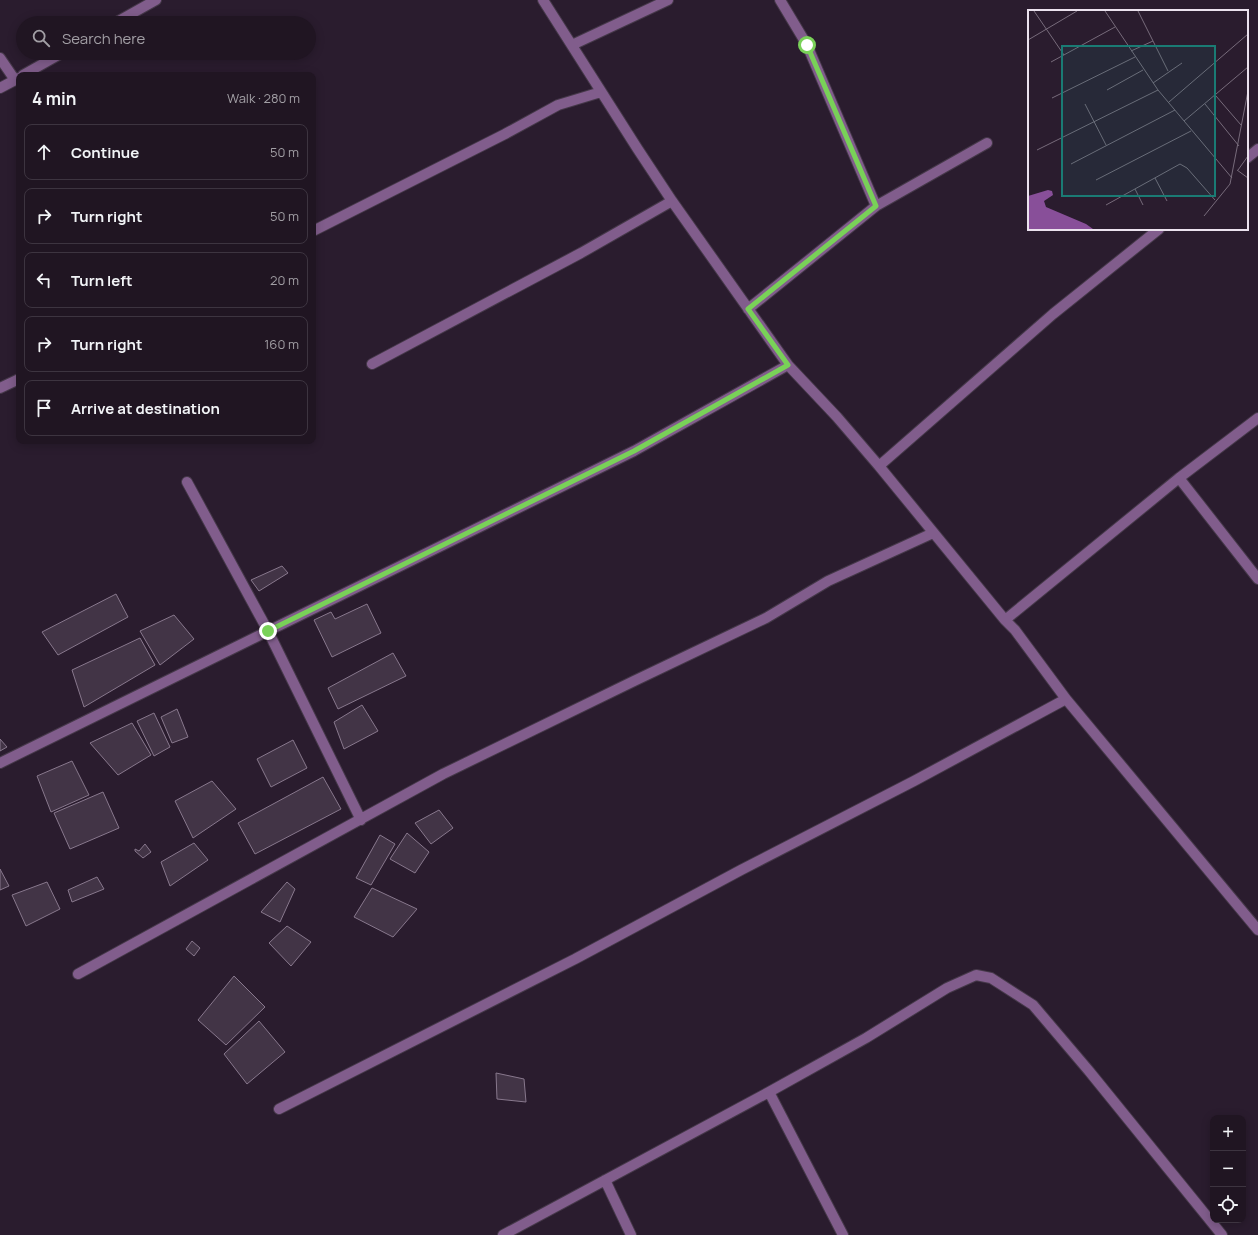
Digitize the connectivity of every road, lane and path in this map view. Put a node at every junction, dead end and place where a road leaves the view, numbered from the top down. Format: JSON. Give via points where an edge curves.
{"nodes":[{"id":1,"x":156,"y":0,"type":"edge"},
{"id":2,"x":543,"y":0,"type":"edge"},
{"id":3,"x":668,"y":0,"type":"edge"},
{"id":4,"x":780,"y":0,"type":"edge"},
{"id":5,"x":128,"y":16,"type":"edge"},
{"id":6,"x":572,"y":45,"type":"junction"},
{"id":7,"x":0,"y":58,"type":"edge"},
{"id":8,"x":50,"y":60,"type":"edge"},
{"id":9,"x":29,"y":72,"type":"edge"},
{"id":10,"x":16,"y":75,"type":"edge"},
{"id":11,"x":16,"y":80,"type":"edge"},
{"id":12,"x":0,"y":88,"type":"edge"},
{"id":13,"x":601,"y":92,"type":"junction"},
{"id":14,"x":987,"y":143,"type":"dead end"},
{"id":15,"x":1258,"y":149,"type":"edge"},
{"id":16,"x":1248,"y":157,"type":"edge"},
{"id":17,"x":672,"y":201,"type":"junction"},
{"id":18,"x":876,"y":206,"type":"junction"},
{"id":19,"x":316,"y":229,"type":"edge"},
{"id":20,"x":1159,"y":230,"type":"edge"},
{"id":21,"x":748,"y":309,"type":"junction"},
{"id":22,"x":372,"y":364,"type":"dead end"},
{"id":23,"x":788,"y":365,"type":"junction"},
{"id":24,"x":16,"y":380,"type":"edge"},
{"id":25,"x":0,"y":388,"type":"edge"},
{"id":26,"x":1258,"y":418,"type":"edge"},
{"id":27,"x":879,"y":466,"type":"junction"},
{"id":28,"x":1179,"y":478,"type":"junction"},
{"id":29,"x":187,"y":482,"type":"dead end"},
{"id":30,"x":933,"y":533,"type":"junction"},
{"id":31,"x":1258,"y":579,"type":"edge"},
{"id":32,"x":1004,"y":620,"type":"junction"},
{"id":33,"x":268,"y":631,"type":"junction"},
{"id":34,"x":1066,"y":699,"type":"junction"},
{"id":35,"x":0,"y":763,"type":"edge"},
{"id":36,"x":361,"y":820,"type":"junction"},
{"id":37,"x":1258,"y":930,"type":"edge"},
{"id":38,"x":78,"y":974,"type":"dead end"},
{"id":39,"x":769,"y":1092,"type":"junction"},
{"id":40,"x":279,"y":1109,"type":"dead end"},
{"id":41,"x":605,"y":1180,"type":"junction"},
{"id":42,"x":503,"y":1235,"type":"edge"},
{"id":43,"x":631,"y":1235,"type":"edge"},
{"id":44,"x":843,"y":1235,"type":"edge"},
{"id":45,"x":1222,"y":1235,"type":"edge"}],
"edges":[{"from":1,"to":5,"type":"street"},
{"from":2,"to":6,"type":"street"},
{"from":3,"to":6,"type":"street"},
{"from":4,"to":18,"type":"street","via":[[807,45]]},
{"from":6,"to":13,"type":"street"},
{"from":7,"to":10,"type":"street"},
{"from":8,"to":9,"type":"street"},
{"from":11,"to":12,"type":"street"},
{"from":13,"to":17,"type":"street"},
{"from":13,"to":19,"type":"street","via":[[558,105]]},
{"from":14,"to":18,"type":"street"},
{"from":15,"to":16,"type":"street"},
{"from":17,"to":21,"type":"street"},
{"from":17,"to":22,"type":"street","via":[[581,253]]},
{"from":18,"to":21,"type":"street"},
{"from":20,"to":27,"type":"street","via":[[1054,314]]},
{"from":21,"to":23,"type":"street"},
{"from":23,"to":27,"type":"street"},
{"from":23,"to":33,"type":"street","via":[[634,451]]},
{"from":24,"to":25,"type":"street"},
{"from":26,"to":28,"type":"street"},
{"from":27,"to":30,"type":"street"},
{"from":28,"to":31,"type":"street"},
{"from":28,"to":32,"type":"street"},
{"from":29,"to":33,"type":"street"},
{"from":30,"to":32,"type":"street"},
{"from":30,"to":36,"type":"street","via":[[828,581],[766,618],[443,774]]},
{"from":32,"to":34,"type":"street","via":[[1015,630]]},
{"from":33,"to":35,"type":"street"},
{"from":33,"to":36,"type":"street"},
{"from":34,"to":37,"type":"street"},
{"from":34,"to":40,"type":"street","via":[[575,959]]},
{"from":36,"to":38,"type":"street"},
{"from":39,"to":41,"type":"street"},
{"from":39,"to":44,"type":"street"},
{"from":39,"to":45,"type":"street","via":[[963,980],[976,975],[990,978],[1033,1005]]},
{"from":41,"to":42,"type":"street"},
{"from":41,"to":43,"type":"street"}]}
